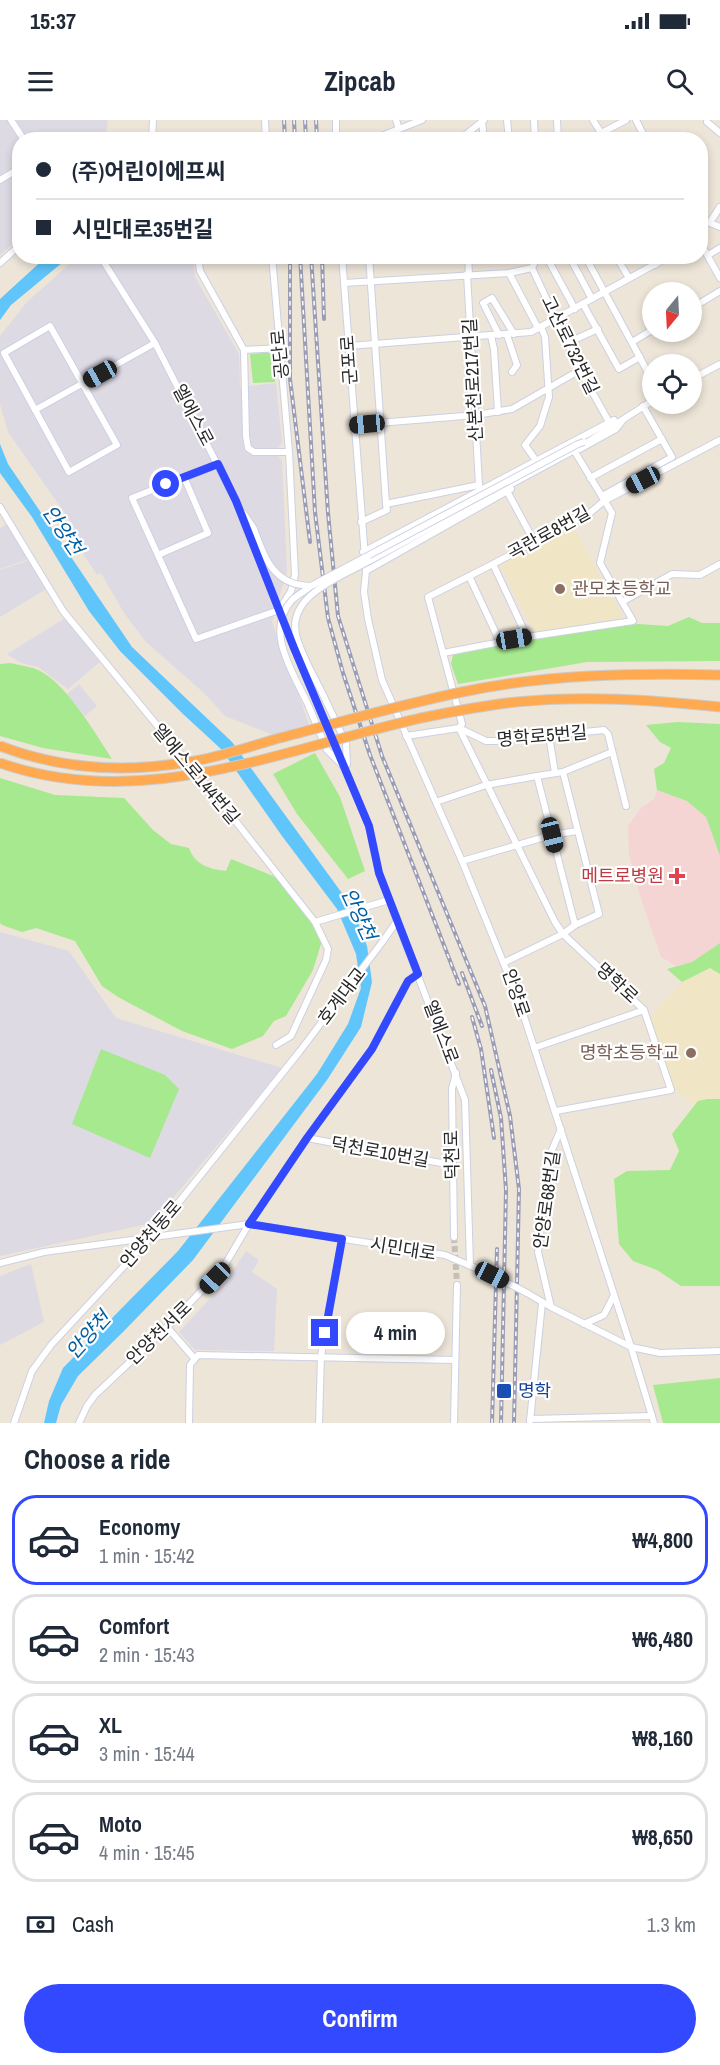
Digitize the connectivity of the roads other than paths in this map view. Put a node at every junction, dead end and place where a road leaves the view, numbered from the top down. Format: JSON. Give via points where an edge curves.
{"nodes":[{"id":1,"x":396,"y":120,"type":"edge"},
{"id":2,"x":422,"y":120,"type":"edge"},
{"id":3,"x":593,"y":120,"type":"edge"},
{"id":4,"x":626,"y":120,"type":"edge"},
{"id":5,"x":483,"y":121,"type":"edge"},
{"id":6,"x":707,"y":122,"type":"dead end"},
{"id":7,"x":399,"y":129,"type":"junction"},
{"id":8,"x":391,"y":132,"type":"edge"},
{"id":9,"x":469,"y":132,"type":"edge"},
{"id":10,"x":601,"y":132,"type":"joint"},
{"id":11,"x":720,"y":133,"type":"edge"},
{"id":12,"x":720,"y":207,"type":"edge"},
{"id":13,"x":710,"y":222,"type":"joint"},
{"id":14,"x":720,"y":227,"type":"edge"},
{"id":15,"x":720,"y":248,"type":"edge"},
{"id":16,"x":12,"y":252,"type":"edge"},
{"id":17,"x":708,"y":255,"type":"joint"},
{"id":18,"x":0,"y":263,"type":"edge"},
{"id":19,"x":105,"y":264,"type":"edge"},
{"id":20,"x":199,"y":264,"type":"edge"},
{"id":21,"x":273,"y":264,"type":"edge"},
{"id":22,"x":343,"y":264,"type":"edge"},
{"id":23,"x":370,"y":264,"type":"edge"},
{"id":24,"x":468,"y":264,"type":"edge"},
{"id":25,"x":534,"y":264,"type":"edge"},
{"id":26,"x":550,"y":264,"type":"edge"},
{"id":27,"x":572,"y":264,"type":"edge"},
{"id":28,"x":589,"y":264,"type":"edge"},
{"id":29,"x":621,"y":264,"type":"edge"},
{"id":30,"x":655,"y":265,"type":"edge"},
{"id":31,"x":532,"y":268,"type":"junction"},
{"id":32,"x":509,"y":273,"type":"junction"},
{"id":33,"x":468,"y":274,"type":"junction"},
{"id":34,"x":629,"y":278,"type":"junction"},
{"id":35,"x":720,"y":278,"type":"edge"},
{"id":36,"x":371,"y":281,"type":"junction"},
{"id":37,"x":344,"y":283,"type":"junction"},
{"id":38,"x":720,"y":291,"type":"edge"},
{"id":39,"x":604,"y":292,"type":"junction"},
{"id":40,"x":592,"y":299,"type":"junction"},
{"id":41,"x":702,"y":302,"type":"edge"},
{"id":42,"x":583,"y":304,"type":"junction"},
{"id":43,"x":574,"y":309,"type":"junction"},
{"id":44,"x":556,"y":318,"type":"junction"},
{"id":45,"x":540,"y":327,"type":"junction"},
{"id":46,"x":597,"y":329,"type":"junction"},
{"id":47,"x":511,"y":334,"type":"junction"},
{"id":48,"x":499,"y":335,"type":"junction"},
{"id":49,"x":490,"y":336,"type":"junction"},
{"id":50,"x":642,"y":336,"type":"edge"},
{"id":51,"x":472,"y":337,"type":"junction"},
{"id":52,"x":632,"y":342,"type":"junction"},
{"id":53,"x":155,"y":343,"type":"junction"},
{"id":54,"x":567,"y":343,"type":"junction"},
{"id":55,"x":374,"y":344,"type":"junction"},
{"id":56,"x":348,"y":346,"type":"junction"},
{"id":57,"x":280,"y":348,"type":"junction"},
{"id":58,"x":244,"y":350,"type":"junction"},
{"id":59,"x":640,"y":357,"type":"junction"},
{"id":60,"x":642,"y":361,"type":"edge"},
{"id":61,"x":720,"y":364,"type":"edge"},
{"id":62,"x":580,"y":370,"type":"junction"},
{"id":63,"x":512,"y":372,"type":"dead end"},
{"id":64,"x":702,"y":374,"type":"edge"},
{"id":65,"x":82,"y":384,"type":"junction"},
{"id":66,"x":547,"y":391,"type":"junction"},
{"id":67,"x":642,"y":407,"type":"edge"},
{"id":68,"x":35,"y":410,"type":"junction"},
{"id":69,"x":498,"y":411,"type":"junction"},
{"id":70,"x":648,"y":414,"type":"edge"},
{"id":71,"x":476,"y":415,"type":"junction"},
{"id":72,"x":628,"y":415,"type":"junction"},
{"id":73,"x":379,"y":422,"type":"junction"},
{"id":74,"x":609,"y":422,"type":"junction"},
{"id":75,"x":354,"y":425,"type":"junction"},
{"id":76,"x":662,"y":439,"type":"junction"},
{"id":77,"x":720,"y":440,"type":"edge"},
{"id":78,"x":584,"y":442,"type":"junction"},
{"id":79,"x":289,"y":452,"type":"junction"},
{"id":80,"x":575,"y":452,"type":"junction"},
{"id":81,"x":537,"y":462,"type":"junction"},
{"id":82,"x":218,"y":464,"type":"junction"},
{"id":83,"x":184,"y":477,"type":"junction"},
{"id":84,"x":590,"y":478,"type":"junction"},
{"id":85,"x":481,"y":488,"type":"junction"},
{"id":86,"x":507,"y":491,"type":"junction"},
{"id":87,"x":603,"y":498,"type":"junction"},
{"id":88,"x":236,"y":501,"type":"junction"},
{"id":89,"x":386,"y":504,"type":"junction"},
{"id":90,"x":0,"y":507,"type":"edge"},
{"id":91,"x":361,"y":522,"type":"junction"},
{"id":92,"x":535,"y":543,"type":"junction"},
{"id":93,"x":363,"y":552,"type":"junction"},
{"id":94,"x":158,"y":555,"type":"junction"},
{"id":95,"x":493,"y":564,"type":"junction"},
{"id":96,"x":720,"y":564,"type":"edge"},
{"id":97,"x":366,"y":572,"type":"junction"},
{"id":98,"x":469,"y":576,"type":"junction"},
{"id":99,"x":311,"y":586,"type":"junction"},
{"id":100,"x":622,"y":602,"type":"junction"},
{"id":101,"x":279,"y":610,"type":"junction"},
{"id":102,"x":527,"y":637,"type":"junction"},
{"id":103,"x":500,"y":642,"type":"junction"},
{"id":104,"x":443,"y":653,"type":"junction"},
{"id":105,"x":720,"y":675,"type":"edge"},
{"id":106,"x":720,"y":707,"type":"edge"},
{"id":107,"x":459,"y":728,"type":"junction"},
{"id":108,"x":406,"y":736,"type":"junction"},
{"id":109,"x":549,"y":736,"type":"junction"},
{"id":110,"x":0,"y":746,"type":"edge"},
{"id":111,"x":612,"y":752,"type":"junction"},
{"id":112,"x":0,"y":763,"type":"edge"},
{"id":113,"x":347,"y":771,"type":"junction"},
{"id":114,"x":563,"y":772,"type":"junction"},
{"id":115,"x":555,"y":773,"type":"junction"},
{"id":116,"x":537,"y":776,"type":"junction"},
{"id":117,"x":486,"y":785,"type":"junction"},
{"id":118,"x":436,"y":802,"type":"junction"},
{"id":119,"x":626,"y":806,"type":"dead end"},
{"id":120,"x":577,"y":831,"type":"junction"},
{"id":121,"x":552,"y":835,"type":"junction"},
{"id":122,"x":517,"y":846,"type":"junction"},
{"id":123,"x":462,"y":861,"type":"junction"},
{"id":124,"x":389,"y":900,"type":"junction"},
{"id":125,"x":317,"y":921,"type":"junction"},
{"id":126,"x":397,"y":921,"type":"junction"},
{"id":127,"x":575,"y":925,"type":"junction"},
{"id":128,"x":564,"y":933,"type":"junction"},
{"id":129,"x":505,"y":962,"type":"junction"},
{"id":130,"x":418,"y":974,"type":"junction"},
{"id":131,"x":644,"y":1010,"type":"junction"},
{"id":132,"x":276,"y":1045,"type":"dead end"},
{"id":133,"x":534,"y":1048,"type":"junction"},
{"id":134,"x":300,"y":1051,"type":"joint"},
{"id":135,"x":456,"y":1072,"type":"junction"},
{"id":136,"x":556,"y":1111,"type":"junction"},
{"id":137,"x":561,"y":1128,"type":"junction"},
{"id":138,"x":307,"y":1138,"type":"junction"},
{"id":139,"x":452,"y":1165,"type":"junction"},
{"id":140,"x":249,"y":1224,"type":"junction"},
{"id":141,"x":151,"y":1237,"type":"junction"},
{"id":142,"x":454,"y":1237,"type":"tunnel mouth"},
{"id":143,"x":342,"y":1239,"type":"junction"},
{"id":144,"x":0,"y":1263,"type":"edge"},
{"id":145,"x":470,"y":1265,"type":"junction"},
{"id":146,"x":457,"y":1285,"type":"tunnel mouth"},
{"id":147,"x":614,"y":1294,"type":"junction"},
{"id":148,"x":542,"y":1303,"type":"junction"},
{"id":149,"x":551,"y":1307,"type":"junction"},
{"id":150,"x":584,"y":1324,"type":"junction"},
{"id":151,"x":167,"y":1328,"type":"junction"},
{"id":152,"x":631,"y":1347,"type":"junction"},
{"id":153,"x":720,"y":1351,"type":"edge"},
{"id":154,"x":321,"y":1356,"type":"junction"},
{"id":155,"x":194,"y":1358,"type":"junction"},
{"id":156,"x":455,"y":1360,"type":"junction"},
{"id":157,"x":653,"y":1420,"type":"edge"},
{"id":158,"x":530,"y":1421,"type":"edge"},
{"id":159,"x":14,"y":1423,"type":"edge"},
{"id":160,"x":79,"y":1423,"type":"edge"},
{"id":161,"x":189,"y":1423,"type":"edge"},
{"id":162,"x":319,"y":1423,"type":"edge"},
{"id":163,"x":454,"y":1423,"type":"edge"}],
"edges":[{"from":1,"to":7,"type":"street"},
{"from":2,"to":7,"type":"street"},
{"from":3,"to":10,"type":"street"},
{"from":4,"to":10,"type":"street"},
{"from":5,"to":9,"type":"street"},
{"from":6,"to":11,"type":"street"},
{"from":7,"to":8,"type":"street"},
{"from":12,"to":13,"type":"street"},
{"from":13,"to":14,"type":"street"},
{"from":15,"to":17,"type":"street"},
{"from":16,"to":18,"type":"street"},
{"from":17,"to":35,"type":"street"},
{"from":19,"to":53,"type":"street","name":"엘에스로"},
{"from":20,"to":58,"type":"street"},
{"from":21,"to":57,"type":"street","name":"공단로"},
{"from":22,"to":37,"type":"street","name":"군포로"},
{"from":23,"to":36,"type":"street"},
{"from":24,"to":33,"type":"street","name":"산본천로217번길"},
{"from":25,"to":31,"type":"street"},
{"from":26,"to":43,"type":"street"},
{"from":27,"to":40,"type":"street"},
{"from":28,"to":39,"type":"street"},
{"from":29,"to":34,"type":"street"},
{"from":30,"to":34,"type":"street"},
{"from":31,"to":32,"type":"street"},
{"from":31,"to":44,"type":"street","name":"고산로732번길"},
{"from":32,"to":33,"type":"street"},
{"from":32,"to":45,"type":"street"},
{"from":33,"to":36,"type":"street"},
{"from":33,"to":51,"type":"street","name":"산본천로217번길"},
{"from":34,"to":39,"type":"street"},
{"from":36,"to":37,"type":"street"},
{"from":36,"to":55,"type":"street"},
{"from":37,"to":56,"type":"street","name":"군포로"},
{"from":38,"to":41,"type":"street"},
{"from":39,"to":40,"type":"street"},
{"from":39,"to":52,"type":"street"},
{"from":40,"to":42,"type":"street"},
{"from":42,"to":43,"type":"street"},
{"from":42,"to":46,"type":"street"},
{"from":43,"to":44,"type":"street"},
{"from":44,"to":45,"type":"street"},
{"from":44,"to":54,"type":"street","name":"고산로732번길"},
{"from":45,"to":47,"type":"street"},
{"from":45,"to":66,"type":"street","via":[[545,337]]},
{"from":46,"to":54,"type":"street"},
{"from":46,"to":59,"type":"street","via":[[619,369]]},
{"from":47,"to":48,"type":"street"},
{"from":47,"to":48,"type":"street","via":[[492,298],[483,303]]},
{"from":47,"to":63,"type":"street","via":[[517,365]]},
{"from":48,"to":49,"type":"street"},
{"from":49,"to":51,"type":"street"},
{"from":49,"to":69,"type":"street"},
{"from":50,"to":52,"type":"street"},
{"from":51,"to":55,"type":"street"},
{"from":51,"to":71,"type":"street","name":"산본천로217번길"},
{"from":52,"to":59,"type":"street"},
{"from":53,"to":65,"type":"street"},
{"from":53,"to":82,"type":"street","name":"엘에스로"},
{"from":54,"to":62,"type":"street","name":"고산로732번길"},
{"from":55,"to":56,"type":"street"},
{"from":55,"to":73,"type":"street"},
{"from":56,"to":75,"type":"street","name":"군포로"},
{"from":57,"to":58,"type":"street"},
{"from":57,"to":79,"type":"street","name":"공단로"},
{"from":58,"to":79,"type":"street","name":"공단로","via":[[248,448],[254,452]]},
{"from":59,"to":60,"type":"street"},
{"from":61,"to":64,"type":"street"},
{"from":62,"to":66,"type":"street"},
{"from":62,"to":74,"type":"street","name":"고산로732번길"},
{"from":65,"to":68,"type":"street"},
{"from":65,"to":68,"type":"street","via":[[50,326],[4,353]]},
{"from":65,"to":68,"type":"street","via":[[117,445],[69,472]]},
{"from":66,"to":69,"type":"street","via":[[512,409]]},
{"from":66,"to":81,"type":"street","via":[[549,397],[540,426],[525,444]]},
{"from":67,"to":72,"type":"street"},
{"from":69,"to":71,"type":"street"},
{"from":70,"to":76,"type":"street"},
{"from":71,"to":73,"type":"street"},
{"from":71,"to":85,"type":"street","name":"산본천로217번길"},
{"from":72,"to":74,"type":"street"},
{"from":72,"to":78,"type":"street"},
{"from":72,"to":80,"type":"street","via":[[616,429]]},
{"from":73,"to":75,"type":"street"},
{"from":73,"to":89,"type":"street"},
{"from":74,"to":81,"type":"street"},
{"from":75,"to":91,"type":"street","name":"군포로"},
{"from":76,"to":84,"type":"street"},
{"from":76,"to":87,"type":"street","via":[[672,457]]},
{"from":77,"to":87,"type":"street","name":"곡란로8번길"},
{"from":78,"to":99,"type":"street","bridge":true},
{"from":78,"to":113,"type":"street","bridge":true,"via":[[315,591],[301,605],[295,620],[297,637],[345,743]]},
{"from":79,"to":101,"type":"street","name":"공단로","via":[[295,575],[291,591]]},
{"from":80,"to":84,"type":"street"},
{"from":80,"to":86,"type":"street"},
{"from":81,"to":85,"type":"street"},
{"from":82,"to":83,"type":"street"},
{"from":82,"to":88,"type":"street","name":"엘에스로"},
{"from":83,"to":94,"type":"street","via":[[208,533]]},
{"from":83,"to":94,"type":"street","via":[[132,498]]},
{"from":84,"to":87,"type":"street"},
{"from":85,"to":89,"type":"street"},
{"from":85,"to":93,"type":"street"},
{"from":86,"to":92,"type":"street"},
{"from":86,"to":97,"type":"street"},
{"from":87,"to":92,"type":"street","name":"곡란로8번길","via":[[591,512]]},
{"from":87,"to":100,"type":"street","name":"곡란로8번길","via":[[612,513],[600,563]]},
{"from":88,"to":99,"type":"street","bridge":true,"via":[[254,529],[269,565],[293,584]]},
{"from":88,"to":101,"type":"street","name":"엘에스로"},
{"from":89,"to":91,"type":"street","via":[[387,510]]},
{"from":90,"to":125,"type":"street","name":"엘에스로144번길","via":[[63,611]]},
{"from":91,"to":93,"type":"street","name":"군포로"},
{"from":92,"to":95,"type":"street","name":"곡란로8번길"},
{"from":93,"to":97,"type":"street","name":"군포로"},
{"from":94,"to":101,"type":"street","via":[[196,639]]},
{"from":95,"to":98,"type":"street","name":"곡란로8번길"},
{"from":95,"to":102,"type":"street"},
{"from":96,"to":100,"type":"street","via":[[700,575],[672,574]]},
{"from":97,"to":108,"type":"street","name":"안양로","via":[[368,620],[382,680]]},
{"from":98,"to":103,"type":"street"},
{"from":98,"to":104,"type":"street","name":"곡란로8번길","via":[[428,597]]},
{"from":99,"to":113,"type":"street","bridge":true,"via":[[284,613],[279,630],[281,647],[327,750]]},
{"from":100,"to":102,"type":"street","name":"곡란로8번길","via":[[633,621]]},
{"from":101,"to":113,"type":"street","name":"엘에스로"},
{"from":102,"to":103,"type":"street"},
{"from":103,"to":104,"type":"street"},
{"from":104,"to":107,"type":"street","name":"명학로","via":[[462,724]]},
{"from":105,"to":110,"type":"highway","bridge":true,"via":[[654,673],[522,682],[453,694],[190,762],[141,768],[44,760]]},
{"from":106,"to":112,"type":"highway","bridge":true,"via":[[582,699],[515,702],[424,717],[204,773],[149,782],[61,779]]},
{"from":107,"to":108,"type":"street"},
{"from":107,"to":109,"type":"street","name":"명학로5번길","via":[[486,741]]},
{"from":107,"to":117,"type":"street","name":"명학로"},
{"from":108,"to":118,"type":"street","name":"안양로"},
{"from":109,"to":111,"type":"street","name":"명학로5번길","via":[[603,730],[608,734]]},
{"from":109,"to":115,"type":"street"},
{"from":111,"to":114,"type":"street","name":"명학로5번길"},
{"from":111,"to":119,"type":"street","name":"명학로5번길"},
{"from":113,"to":124,"type":"street","name":"엘에스로","via":[[369,826]]},
{"from":114,"to":115,"type":"street","name":"명학로5번길"},
{"from":114,"to":120,"type":"street"},
{"from":115,"to":116,"type":"street","name":"명학로5번길"},
{"from":116,"to":117,"type":"street","name":"명학로5번길"},
{"from":116,"to":121,"type":"street"},
{"from":117,"to":118,"type":"street"},
{"from":117,"to":122,"type":"street","name":"명학로"},
{"from":118,"to":123,"type":"street","name":"안양로"},
{"from":120,"to":121,"type":"street"},
{"from":120,"to":127,"type":"street","via":[[598,914]]},
{"from":121,"to":122,"type":"street"},
{"from":121,"to":127,"type":"street"},
{"from":122,"to":123,"type":"street"},
{"from":122,"to":128,"type":"street","name":"명학로"},
{"from":123,"to":129,"type":"street","name":"안양로"},
{"from":124,"to":125,"type":"street"},
{"from":124,"to":126,"type":"street","name":"엘에스로"},
{"from":125,"to":132,"type":"street","name":"엘에스로144번길","via":[[328,949],[326,960],[291,1036]]},
{"from":126,"to":130,"type":"street","name":"엘에스로"},
{"from":126,"to":134,"type":"street","name":"호계대교","bridge":true},
{"from":127,"to":128,"type":"street"},
{"from":128,"to":129,"type":"street"},
{"from":128,"to":131,"type":"street","name":"명학로"},
{"from":129,"to":133,"type":"street","name":"안양로"},
{"from":130,"to":135,"type":"street","name":"엘에스로"},
{"from":130,"to":138,"type":"street","name":"안양천서로","via":[[408,981],[372,1049]]},
{"from":131,"to":133,"type":"street"},
{"from":131,"to":136,"type":"street","name":"명학로","via":[[671,1090]]},
{"from":133,"to":136,"type":"street","name":"안양로"},
{"from":134,"to":141,"type":"street","name":"안양천동로"},
{"from":135,"to":139,"type":"street","name":"덕천로","via":[[452,1089]]},
{"from":135,"to":145,"type":"street","name":"엘에스로","via":[[465,1100]]},
{"from":136,"to":137,"type":"street","name":"안양로"},
{"from":137,"to":147,"type":"street","name":"안양로"},
{"from":137,"to":149,"type":"street","name":"안양로68번길","via":[[549,1157],[538,1252]]},
{"from":138,"to":139,"type":"street","name":"덕천로10번길"},
{"from":138,"to":140,"type":"street","name":"안양천서로"},
{"from":139,"to":142,"type":"street","name":"덕천로"},
{"from":140,"to":141,"type":"street","name":"시민대로"},
{"from":140,"to":143,"type":"street","name":"시민대로"},
{"from":140,"to":151,"type":"street","name":"안양천서로","via":[[219,1273]]},
{"from":141,"to":144,"type":"street","via":[[44,1252]]},
{"from":141,"to":159,"type":"street","name":"안양천동로","via":[[51,1345],[32,1371]]},
{"from":143,"to":145,"type":"street","name":"시민대로","via":[[446,1255]]},
{"from":143,"to":154,"type":"street"},
{"from":145,"to":148,"type":"street","name":"시민대로","bridge":true},
{"from":146,"to":156,"type":"street"},
{"from":147,"to":150,"type":"street","via":[[604,1315]]},
{"from":147,"to":152,"type":"street","name":"안양로"},
{"from":148,"to":149,"type":"street"},
{"from":148,"to":158,"type":"street"},
{"from":149,"to":150,"type":"street"},
{"from":150,"to":152,"type":"street"},
{"from":151,"to":155,"type":"street"},
{"from":151,"to":160,"type":"street","name":"안양천서로","via":[[95,1395]]},
{"from":152,"to":153,"type":"street","via":[[660,1353]]},
{"from":152,"to":157,"type":"street","name":"안양로"},
{"from":154,"to":155,"type":"street"},
{"from":154,"to":156,"type":"street"},
{"from":154,"to":162,"type":"street"},
{"from":155,"to":161,"type":"street","via":[[190,1365]]},
{"from":156,"to":163,"type":"street"},
{"from":157,"to":158,"type":"street"}]}
